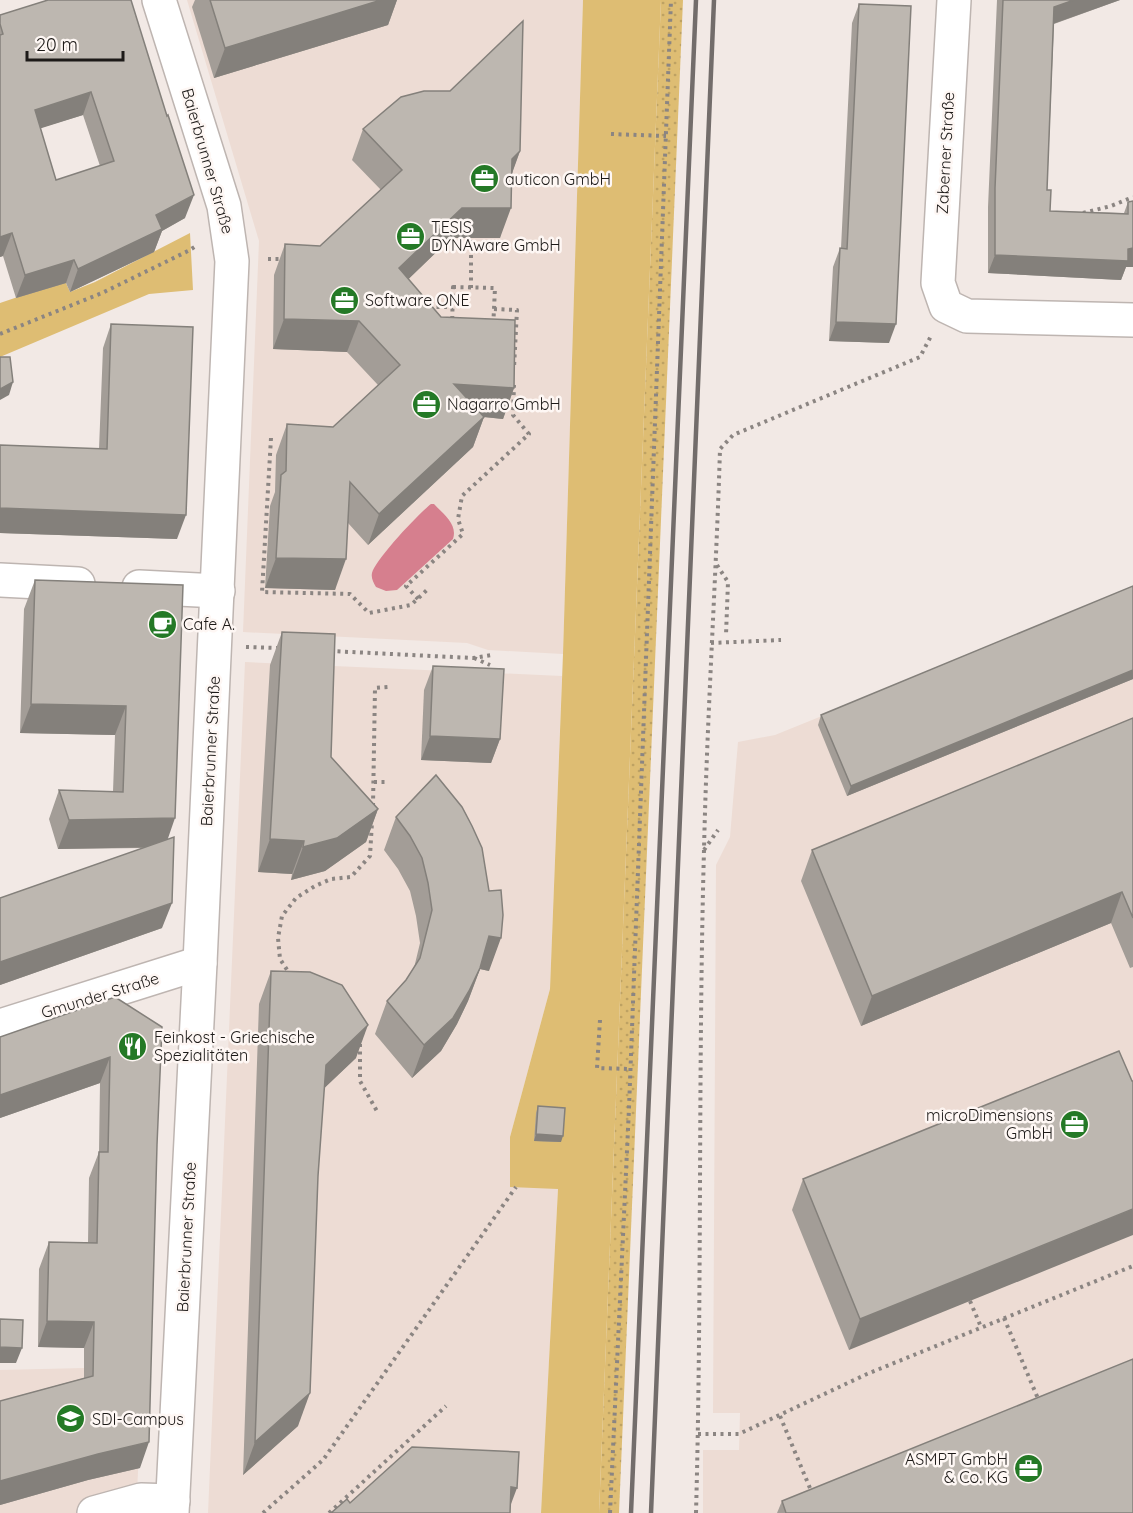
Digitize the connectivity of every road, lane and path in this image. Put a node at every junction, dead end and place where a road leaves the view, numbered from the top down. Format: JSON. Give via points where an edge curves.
{"nodes":[{"id":1,"x":159,"y":0,"type":"edge"},
{"id":2,"x":671,"y":0,"type":"edge"},
{"id":3,"x":954,"y":0,"type":"edge"},
{"id":4,"x":611,"y":134,"type":"dead end"},
{"id":5,"x":666,"y":136,"type":"junction"},
{"id":6,"x":1133,"y":197,"type":"edge"},
{"id":7,"x":1080,"y":214,"type":"edge"},
{"id":8,"x":227,"y":221,"type":"junction"},
{"id":9,"x":471,"y":232,"type":"edge"},
{"id":10,"x":268,"y":259,"type":"dead end"},
{"id":11,"x":290,"y":259,"type":"edge"},
{"id":12,"x":471,"y":288,"type":"junction"},
{"id":13,"x":946,"y":306,"type":"junction"},
{"id":14,"x":428,"y":307,"type":"edge"},
{"id":15,"x":453,"y":307,"type":"junction"},
{"id":16,"x":494,"y":309,"type":"junction"},
{"id":17,"x":1133,"y":321,"type":"edge"},
{"id":18,"x":0,"y":334,"type":"edge"},
{"id":19,"x":514,"y":369,"type":"edge"},
{"id":20,"x":514,"y":380,"type":"edge"},
{"id":21,"x":271,"y":438,"type":"dead end"},
{"id":22,"x":717,"y":565,"type":"junction"},
{"id":23,"x":0,"y":580,"type":"edge"},
{"id":24,"x":428,"y":589,"type":"dead end"},
{"id":25,"x":218,"y":591,"type":"junction"},
{"id":26,"x":418,"y":599,"type":"junction"},
{"id":27,"x":726,"y":635,"type":"dead end"},
{"id":28,"x":781,"y":640,"type":"dead end"},
{"id":29,"x":711,"y":643,"type":"junction"},
{"id":30,"x":215,"y":645,"type":"junction"},
{"id":31,"x":285,"y":648,"type":"edge"},
{"id":32,"x":321,"y":650,"type":"edge"},
{"id":33,"x":492,"y":655,"type":"dead end"},
{"id":34,"x":473,"y":658,"type":"junction"},
{"id":35,"x":490,"y":665,"type":"dead end"},
{"id":36,"x":388,"y":687,"type":"dead end"},
{"id":37,"x":374,"y":782,"type":"junction"},
{"id":38,"x":387,"y":782,"type":"dead end"},
{"id":39,"x":718,"y":830,"type":"dead end"},
{"id":40,"x":704,"y":851,"type":"junction"},
{"id":41,"x":200,"y":963,"type":"junction"},
{"id":42,"x":292,"y":977,"type":"edge"},
{"id":43,"x":600,"y":1020,"type":"dead end"},
{"id":44,"x":0,"y":1026,"type":"edge"},
{"id":45,"x":360,"y":1038,"type":"edge"},
{"id":46,"x":631,"y":1069,"type":"junction"},
{"id":47,"x":378,"y":1113,"type":"dead end"},
{"id":48,"x":516,"y":1187,"type":"dead end"},
{"id":49,"x":1133,"y":1266,"type":"edge"},
{"id":50,"x":970,"y":1301,"type":"edge"},
{"id":51,"x":1004,"y":1318,"type":"junction"},
{"id":52,"x":981,"y":1327,"type":"junction"},
{"id":53,"x":446,"y":1406,"type":"dead end"},
{"id":54,"x":1042,"y":1408,"type":"edge"},
{"id":55,"x":780,"y":1416,"type":"junction"},
{"id":56,"x":698,"y":1434,"type":"junction"},
{"id":57,"x":815,"y":1500,"type":"edge"},
{"id":58,"x":172,"y":1507,"type":"edge"},
{"id":59,"x":94,"y":1513,"type":"edge"},
{"id":60,"x":263,"y":1513,"type":"edge"},
{"id":61,"x":328,"y":1513,"type":"edge"},
{"id":62,"x":610,"y":1513,"type":"edge"},
{"id":63,"x":696,"y":1513,"type":"edge"}],
"edges":[{"from":1,"to":8,"type":"street","name":"Baierbrunner Straße"},
{"from":2,"to":5,"type":"path"},
{"from":3,"to":13,"type":"street","name":"Zaberner Straße","via":[[938,283]]},
{"from":4,"to":5,"type":"path"},
{"from":5,"to":46,"type":"path"},
{"from":6,"to":7,"type":"path"},
{"from":8,"to":18,"type":"path","via":[[188,251],[145,273]]},
{"from":8,"to":25,"type":"street","name":"Baierbrunner Straße","via":[[232,261]]},
{"from":9,"to":12,"type":"path"},
{"from":10,"to":11,"type":"path"},
{"from":12,"to":15,"type":"path","via":[[453,287]]},
{"from":12,"to":16,"type":"path","via":[[495,288]]},
{"from":13,"to":17,"type":"street","via":[[967,316]]},
{"from":13,"to":22,"type":"path","via":[[920,357],[733,435],[720,449]]},
{"from":14,"to":15,"type":"path"},
{"from":15,"to":16,"type":"path","via":[[452,329],[493,330]]},
{"from":16,"to":19,"type":"path","via":[[516,310]]},
{"from":20,"to":26,"type":"path","via":[[513,416],[529,434],[462,496],[458,519],[463,534],[405,586]]},
{"from":21,"to":26,"type":"path","via":[[262,592],[350,594],[369,613],[411,605]]},
{"from":22,"to":27,"type":"path","via":[[728,582]]},
{"from":22,"to":29,"type":"path"},
{"from":23,"to":25,"type":"street"},
{"from":24,"to":26,"type":"path"},
{"from":25,"to":30,"type":"street","name":"Baierbrunner Straße"},
{"from":28,"to":29,"type":"path"},
{"from":29,"to":40,"type":"path"},
{"from":30,"to":31,"type":"path"},
{"from":30,"to":41,"type":"street","name":"Baierbrunner Straße"},
{"from":32,"to":34,"type":"path"},
{"from":33,"to":34,"type":"path"},
{"from":34,"to":35,"type":"path"},
{"from":36,"to":37,"type":"path","via":[[375,688]]},
{"from":37,"to":38,"type":"path"},
{"from":37,"to":42,"type":"path","via":[[370,856],[351,877],[331,879],[296,898],[282,916],[280,959]]},
{"from":39,"to":40,"type":"path"},
{"from":40,"to":56,"type":"path"},
{"from":41,"to":44,"type":"street","name":"Gmunder Straße"},
{"from":41,"to":58,"type":"street","name":"Baierbrunner Straße"},
{"from":43,"to":46,"type":"path","via":[[597,1068]]},
{"from":45,"to":47,"type":"path","via":[[360,1081]]},
{"from":46,"to":62,"type":"path"},
{"from":48,"to":60,"type":"path","via":[[322,1460]]},
{"from":49,"to":51,"type":"path"},
{"from":50,"to":52,"type":"path"},
{"from":51,"to":52,"type":"path"},
{"from":51,"to":54,"type":"path"},
{"from":52,"to":55,"type":"path","via":[[867,1374]]},
{"from":53,"to":61,"type":"path"},
{"from":55,"to":56,"type":"path","via":[[739,1434]]},
{"from":55,"to":57,"type":"path"},
{"from":56,"to":63,"type":"path"},
{"from":58,"to":59,"type":"street","via":[[141,1500]]}]}
